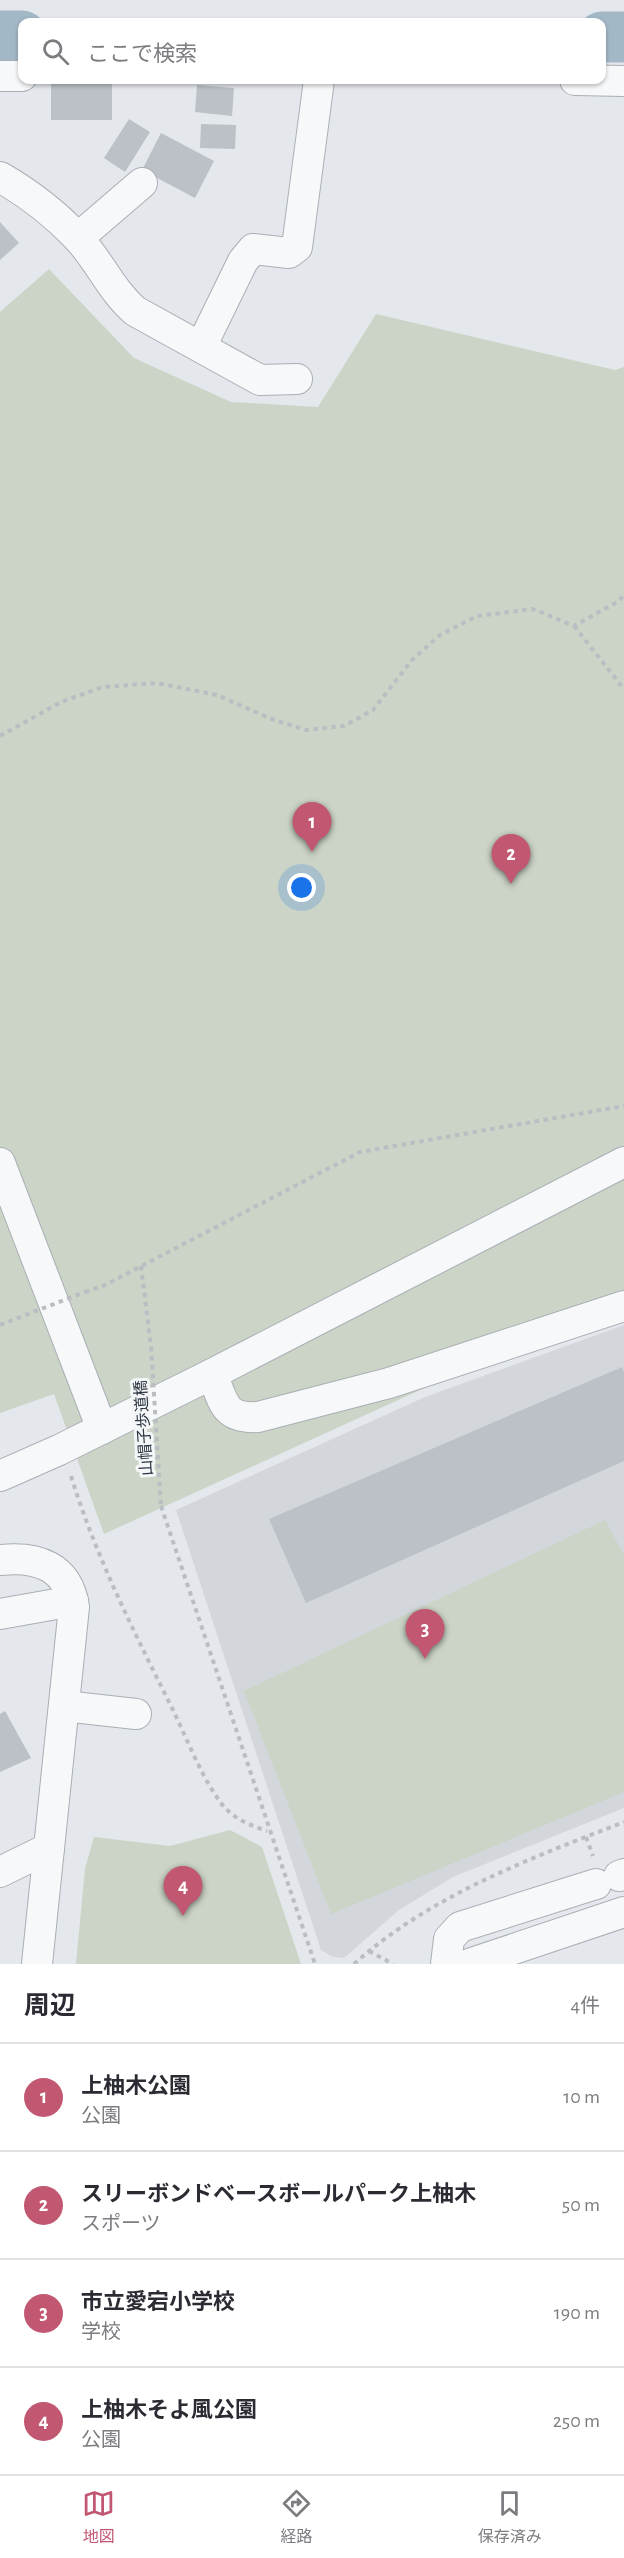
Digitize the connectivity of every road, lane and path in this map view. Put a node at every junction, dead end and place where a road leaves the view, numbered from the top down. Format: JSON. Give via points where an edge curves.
{"nodes":[{"id":1,"x":0,"y":76,"type":"edge"},
{"id":2,"x":18,"y":76,"type":"edge"},
{"id":3,"x":606,"y":81,"type":"edge"},
{"id":4,"x":624,"y":81,"type":"edge"},
{"id":5,"x":318,"y":84,"type":"edge"},
{"id":6,"x":0,"y":177,"type":"edge"},
{"id":7,"x":142,"y":183,"type":"dead end"},
{"id":8,"x":78,"y":238,"type":"junction"},
{"id":9,"x":201,"y":347,"type":"junction"},
{"id":10,"x":297,"y":379,"type":"dead end"},
{"id":11,"x":624,"y":595,"type":"edge"},
{"id":12,"x":574,"y":626,"type":"junction"},
{"id":13,"x":624,"y":689,"type":"edge"},
{"id":14,"x":0,"y":736,"type":"edge"},
{"id":15,"x":624,"y":1106,"type":"edge"},
{"id":16,"x":624,"y":1162,"type":"edge"},
{"id":17,"x":0,"y":1163,"type":"edge"},
{"id":18,"x":141,"y":1266,"type":"junction"},
{"id":19,"x":624,"y":1306,"type":"edge"},
{"id":20,"x":0,"y":1325,"type":"edge"},
{"id":21,"x":212,"y":1374,"type":"junction"},
{"id":22,"x":102,"y":1429,"type":"junction"},
{"id":23,"x":0,"y":1476,"type":"edge"},
{"id":24,"x":72,"y":1482,"type":"dead end"},
{"id":25,"x":0,"y":1560,"type":"edge"},
{"id":26,"x":73,"y":1601,"type":"junction"},
{"id":27,"x":0,"y":1614,"type":"edge"},
{"id":28,"x":64,"y":1706,"type":"junction"},
{"id":29,"x":136,"y":1714,"type":"dead end"},
{"id":30,"x":624,"y":1822,"type":"edge"},
{"id":31,"x":268,"y":1831,"type":"junction"},
{"id":32,"x":586,"y":1837,"type":"junction"},
{"id":33,"x":49,"y":1848,"type":"junction"},
{"id":34,"x":591,"y":1850,"type":"dead end"},
{"id":35,"x":0,"y":1872,"type":"edge"},
{"id":36,"x":613,"y":1878,"type":"edge"},
{"id":37,"x":624,"y":1912,"type":"edge"},
{"id":38,"x":369,"y":1951,"type":"junction"},
{"id":39,"x":38,"y":1964,"type":"edge"},
{"id":40,"x":315,"y":1964,"type":"edge"},
{"id":41,"x":354,"y":1964,"type":"edge"},
{"id":42,"x":393,"y":1964,"type":"edge"},
{"id":43,"x":446,"y":1964,"type":"edge"},
{"id":44,"x":469,"y":1964,"type":"edge"}],
"edges":[{"from":1,"to":2,"type":"street"},
{"from":3,"to":4,"type":"street"},
{"from":5,"to":9,"type":"street","via":[[297,247],[289,253],[253,249],[243,261]]},
{"from":6,"to":8,"type":"street","via":[[27,192]]},
{"from":7,"to":8,"type":"street"},
{"from":8,"to":9,"type":"street","via":[[119,296],[156,324]]},
{"from":9,"to":10,"type":"street","via":[[260,380]]},
{"from":11,"to":12,"type":"path"},
{"from":12,"to":13,"type":"path"},
{"from":12,"to":14,"type":"path","via":[[533,609],[477,616],[440,635],[412,660],[373,710],[344,726],[306,730],[217,695],[157,682],[103,687],[61,702]]},
{"from":15,"to":18,"type":"path","via":[[360,1152]]},
{"from":16,"to":21,"type":"street"},
{"from":17,"to":22,"type":"street"},
{"from":18,"to":20,"type":"path","bridge":true,"via":[[105,1286]]},
{"from":18,"to":31,"type":"path","name":"山帽子歩道橋","bridge":true,"via":[[151,1347],[161,1506]]},
{"from":19,"to":21,"type":"street","via":[[389,1383],[258,1417],[241,1418],[230,1412]]},
{"from":21,"to":22,"type":"street"},
{"from":22,"to":23,"type":"street"},
{"from":24,"to":31,"type":"path","via":[[108,1574],[222,1804],[244,1824]]},
{"from":25,"to":26,"type":"street","via":[[31,1559],[51,1567],[68,1585]]},
{"from":26,"to":27,"type":"street"},
{"from":26,"to":28,"type":"street"},
{"from":28,"to":29,"type":"street"},
{"from":28,"to":33,"type":"street"},
{"from":30,"to":32,"type":"path"},
{"from":31,"to":40,"type":"path","name":"山帽子歩道橋"},
{"from":32,"to":34,"type":"path"},
{"from":32,"to":38,"type":"path","via":[[444,1900]]},
{"from":33,"to":35,"type":"street"},
{"from":33,"to":39,"type":"street"},
{"from":36,"to":43,"type":"street","via":[[460,1927],[449,1940]]},
{"from":37,"to":44,"type":"street"},
{"from":38,"to":41,"type":"path"},
{"from":38,"to":42,"type":"path"}]}
